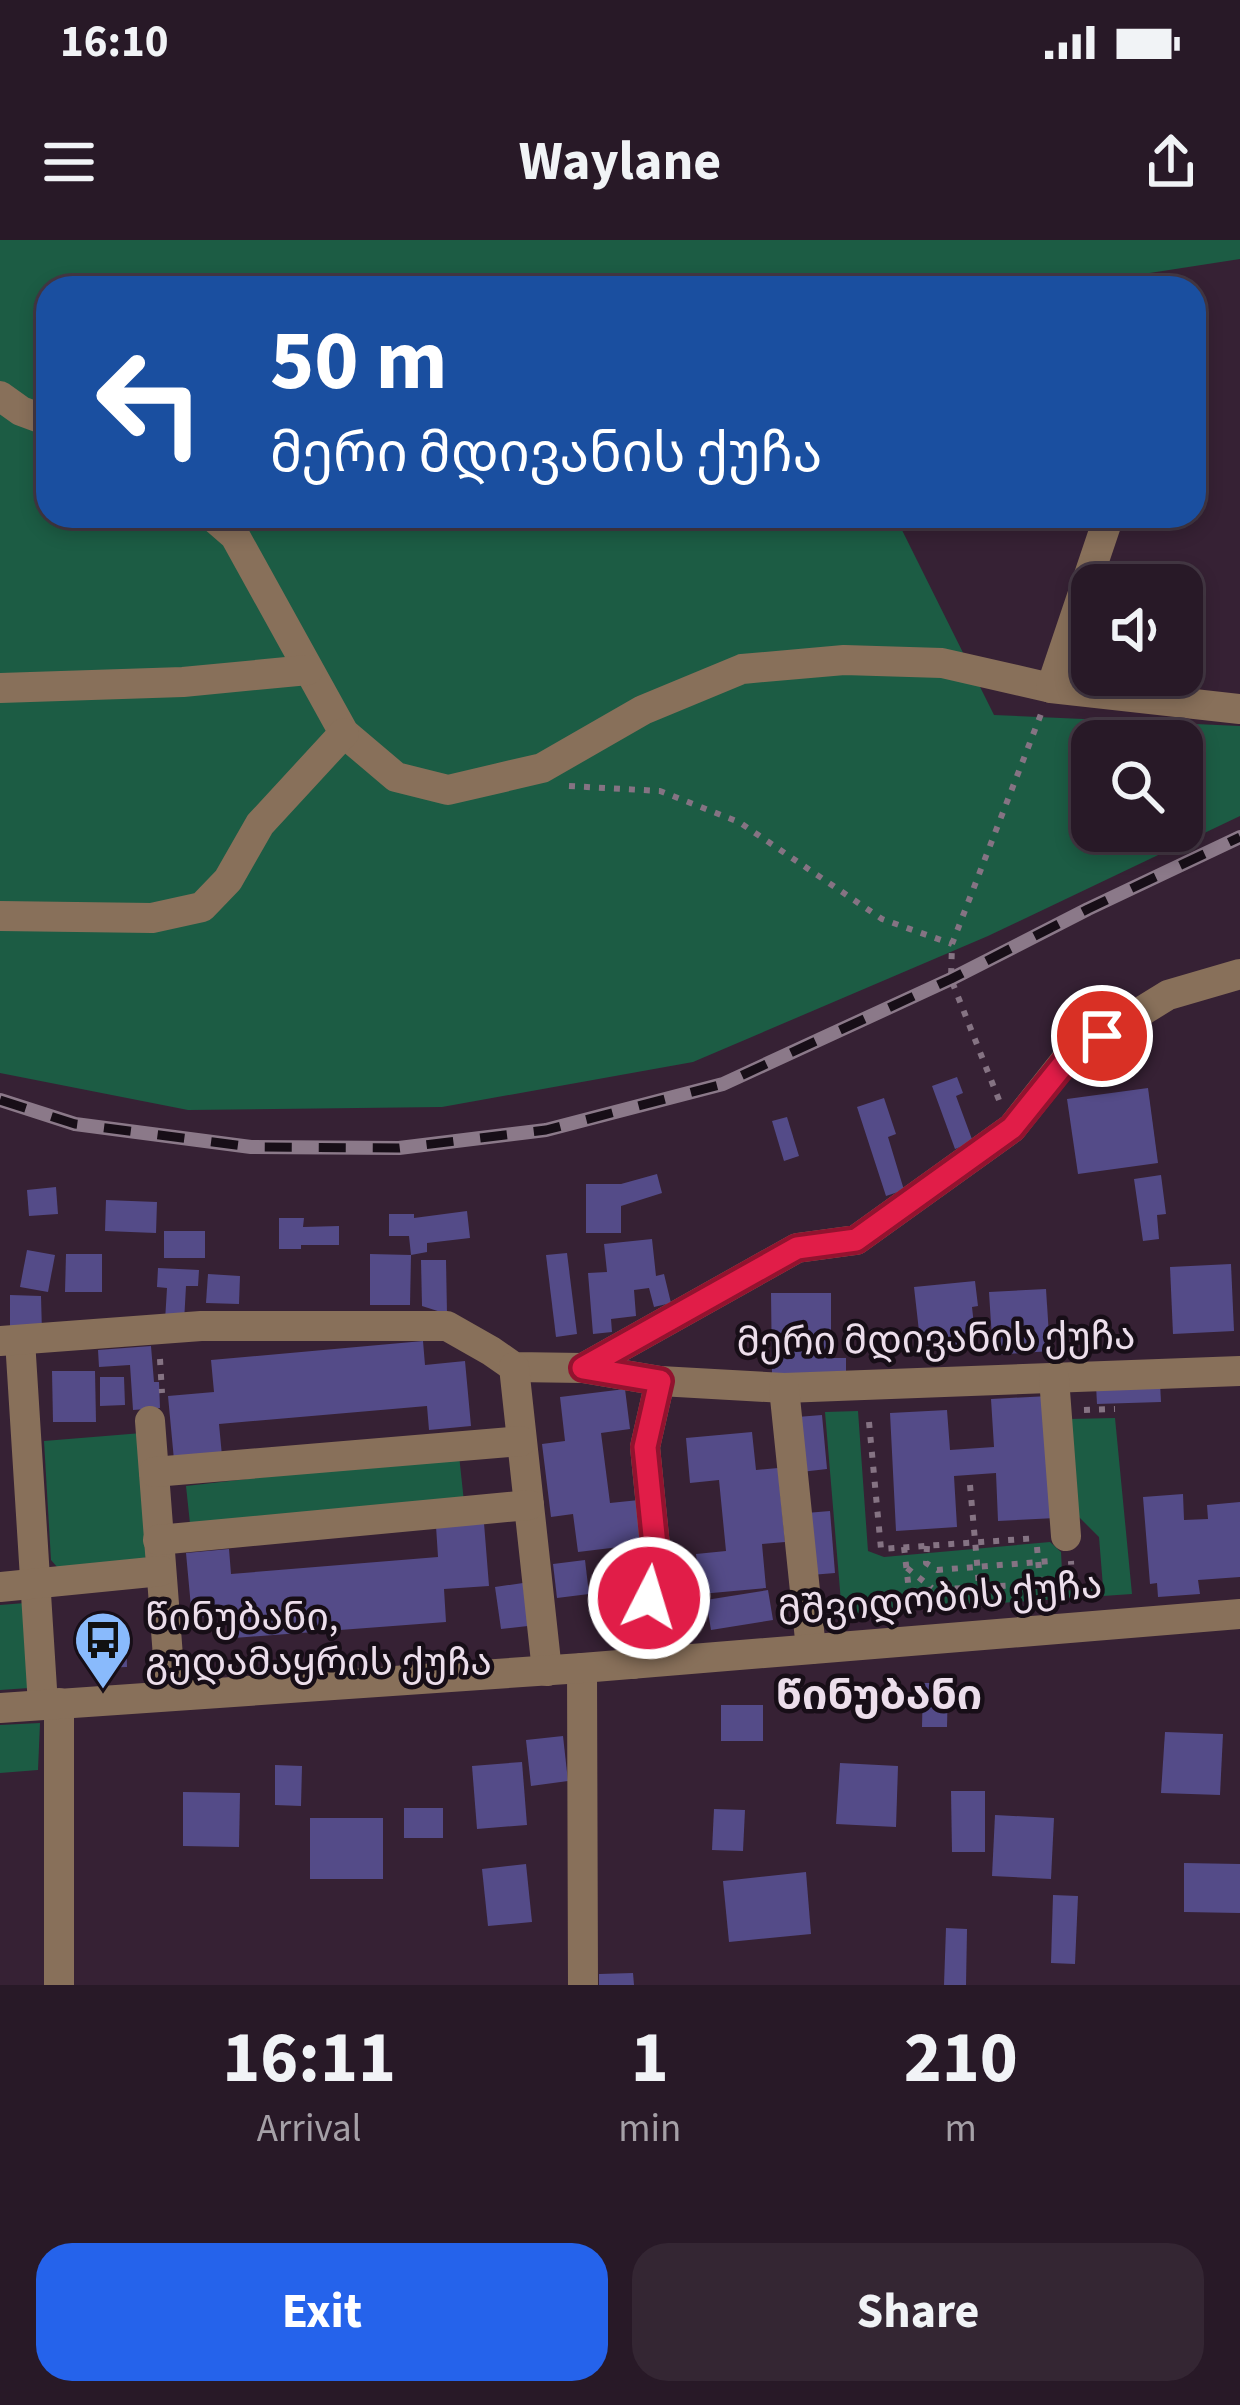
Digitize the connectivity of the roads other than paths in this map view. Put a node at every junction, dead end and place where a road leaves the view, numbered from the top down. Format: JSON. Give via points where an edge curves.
{"nodes":[{"id":1,"x":0,"y":396,"type":"edge"},
{"id":2,"x":36,"y":417,"type":"edge"},
{"id":3,"x":226,"y":528,"type":"edge"},
{"id":4,"x":1105,"y":528,"type":"edge"},
{"id":5,"x":308,"y":670,"type":"junction"},
{"id":6,"x":0,"y":688,"type":"edge"},
{"id":7,"x":1051,"y":688,"type":"junction"},
{"id":8,"x":1240,"y":709,"type":"edge"},
{"id":9,"x":344,"y":733,"type":"junction"},
{"id":10,"x":0,"y":916,"type":"edge"},
{"id":11,"x":1240,"y":974,"type":"edge"},
{"id":12,"x":10,"y":1340,"type":"edge"},
{"id":13,"x":514,"y":1367,"type":"junction"},
{"id":14,"x":583,"y":1368,"type":"junction"},
{"id":15,"x":1237,"y":1377,"type":"edge"},
{"id":16,"x":1054,"y":1378,"type":"junction"},
{"id":17,"x":660,"y":1381,"type":"junction"},
{"id":18,"x":784,"y":1388,"type":"junction"},
{"id":19,"x":150,"y":1421,"type":"road end"},
{"id":20,"x":521,"y":1441,"type":"junction"},
{"id":21,"x":154,"y":1472,"type":"junction"},
{"id":22,"x":529,"y":1505,"type":"junction"},
{"id":23,"x":1058,"y":1544,"type":"road end"},
{"id":24,"x":160,"y":1556,"type":"junction"},
{"id":25,"x":36,"y":1584,"type":"junction"},
{"id":26,"x":0,"y":1587,"type":"edge"},
{"id":27,"x":1240,"y":1614,"type":"edge"},
{"id":28,"x":812,"y":1649,"type":"junction"},
{"id":29,"x":633,"y":1664,"type":"junction"},
{"id":30,"x":582,"y":1668,"type":"junction"},
{"id":31,"x":547,"y":1671,"type":"junction"},
{"id":32,"x":171,"y":1696,"type":"junction"},
{"id":33,"x":51,"y":1704,"type":"junction"},
{"id":34,"x":0,"y":1708,"type":"edge"},
{"id":35,"x":59,"y":1985,"type":"edge"},
{"id":36,"x":583,"y":1985,"type":"edge"}],
"edges":[{"from":1,"to":2,"type":"street"},
{"from":3,"to":5,"type":"street"},
{"from":4,"to":7,"type":"street"},
{"from":5,"to":6,"type":"street"},
{"from":5,"to":9,"type":"street"},
{"from":7,"to":8,"type":"street"},
{"from":7,"to":9,"type":"street","via":[[942,663],[742,669],[643,710],[542,768],[448,790],[396,777]]},
{"from":9,"to":10,"type":"street","via":[[260,824],[202,908],[152,918]]},
{"from":11,"to":14,"type":"street","via":[[1168,995],[1070,1056],[1012,1128],[856,1240],[797,1248]]},
{"from":12,"to":13,"type":"street","via":[[201,1326],[447,1326]]},
{"from":12,"to":25,"type":"street"},
{"from":13,"to":14,"type":"street","name":"მერი მდივანის ქუჩა"},
{"from":13,"to":20,"type":"street"},
{"from":14,"to":17,"type":"street","name":"მერი მდივანის ქუჩა"},
{"from":15,"to":16,"type":"street","name":"მერი მდივანის ქუჩა"},
{"from":16,"to":18,"type":"street","name":"მერი მდივანის ქუჩა"},
{"from":16,"to":23,"type":"street"},
{"from":17,"to":18,"type":"street","name":"მერი მდივანის ქუჩა"},
{"from":17,"to":29,"type":"street","via":[[645,1447],[657,1565]]},
{"from":18,"to":28,"type":"street"},
{"from":19,"to":21,"type":"street"},
{"from":20,"to":21,"type":"street"},
{"from":20,"to":22,"type":"street"},
{"from":21,"to":24,"type":"street"},
{"from":22,"to":24,"type":"street"},
{"from":22,"to":31,"type":"street"},
{"from":24,"to":25,"type":"street"},
{"from":24,"to":32,"type":"street"},
{"from":25,"to":26,"type":"street"},
{"from":25,"to":33,"type":"street"},
{"from":27,"to":28,"type":"street","name":"მშვიდობის ქუჩა"},
{"from":28,"to":29,"type":"street","name":"მშვიდობის ქუჩა"},
{"from":29,"to":30,"type":"street","name":"მშვიდობის ქუჩა"},
{"from":30,"to":31,"type":"street","name":"მშვიდობის ქუჩა"},
{"from":30,"to":36,"type":"street"},
{"from":31,"to":32,"type":"street","name":"მშვიდობის ქუჩა"},
{"from":32,"to":33,"type":"street","name":"მშვიდობის ქუჩა"},
{"from":33,"to":34,"type":"street","name":"მშვიდობის ქუჩა"},
{"from":33,"to":35,"type":"street"}]}
